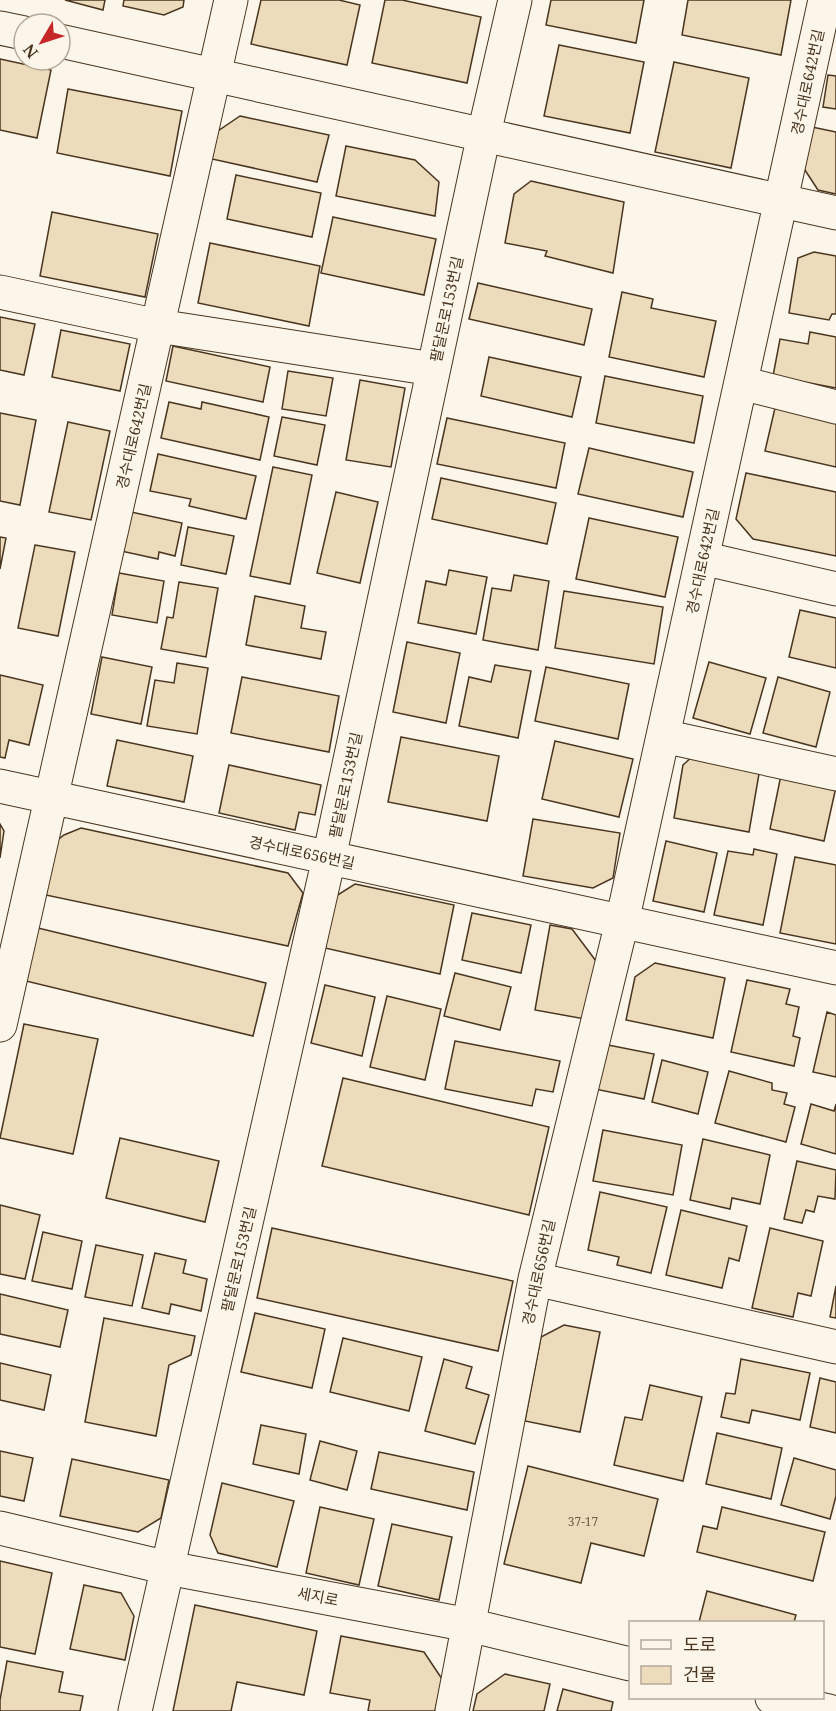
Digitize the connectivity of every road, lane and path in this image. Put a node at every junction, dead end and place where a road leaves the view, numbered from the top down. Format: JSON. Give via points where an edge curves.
{"nodes":[{"id":1,"x":231,"y":0,"type":"edge"},
{"id":2,"x":515,"y":0,"type":"edge"},
{"id":3,"x":825,"y":0,"type":"edge"},
{"id":4,"x":72,"y":44,"type":"edge"},
{"id":5,"x":215,"y":75,"type":"junction"},
{"id":6,"x":484,"y":134,"type":"junction"},
{"id":7,"x":782,"y":200,"type":"junction"},
{"id":8,"x":836,"y":213,"type":"edge"},
{"id":9,"x":0,"y":292,"type":"edge"},
{"id":10,"x":158,"y":326,"type":"junction"},
{"id":11,"x":433,"y":369,"type":"junction"},
{"id":12,"x":741,"y":383,"type":"junction"},
{"id":13,"x":836,"y":407,"type":"edge"},
{"id":14,"x":702,"y":558,"type":"junction"},
{"id":15,"x":836,"y":589,"type":"edge"},
{"id":16,"x":663,"y":736,"type":"junction"},
{"id":17,"x":836,"y":774,"type":"edge"},
{"id":18,"x":0,"y":786,"type":"edge"},
{"id":19,"x":52,"y":798,"type":"junction"},
{"id":20,"x":329,"y":858,"type":"junction"},
{"id":21,"x":622,"y":922,"type":"junction"},
{"id":22,"x":836,"y":968,"type":"edge"},
{"id":23,"x":0,"y":1024,"type":"edge"},
{"id":24,"x":535,"y":1279,"type":"junction"},
{"id":25,"x":836,"y":1347,"type":"edge"},
{"id":26,"x":0,"y":1528,"type":"edge"},
{"id":27,"x":168,"y":1568,"type":"junction"},
{"id":28,"x":469,"y":1625,"type":"junction"},
{"id":29,"x":629,"y":1664,"type":"edge"},
{"id":30,"x":776,"y":1699,"type":"edge"},
{"id":31,"x":135,"y":1711,"type":"edge"},
{"id":32,"x":452,"y":1711,"type":"edge"},
{"id":33,"x":829,"y":1711,"type":"edge"}],
"edges":[{"from":1,"to":5,"type":"street","name":"경수대로642번길"},
{"from":2,"to":6,"type":"street","name":"팔달문로153번길"},
{"from":3,"to":7,"type":"street","name":"경수대로642번길"},
{"from":4,"to":5,"type":"street"},
{"from":5,"to":6,"type":"street"},
{"from":5,"to":10,"type":"street","name":"경수대로642번길"},
{"from":6,"to":7,"type":"street"},
{"from":6,"to":11,"type":"street","name":"팔달문로153번길"},
{"from":7,"to":8,"type":"street"},
{"from":7,"to":12,"type":"street","name":"경수대로642번길"},
{"from":9,"to":10,"type":"street"},
{"from":10,"to":11,"type":"street"},
{"from":10,"to":19,"type":"street","name":"경수대로642번길"},
{"from":11,"to":20,"type":"street","name":"팔달문로153번길"},
{"from":12,"to":13,"type":"street"},
{"from":12,"to":14,"type":"street","name":"경수대로642번길"},
{"from":14,"to":15,"type":"street"},
{"from":14,"to":16,"type":"street","name":"경수대로642번길"},
{"from":16,"to":17,"type":"street"},
{"from":16,"to":21,"type":"street","name":"경수대로642번길"},
{"from":18,"to":19,"type":"street","name":"경수대로656번길"},
{"from":19,"to":20,"type":"street","name":"경수대로656번길"},
{"from":19,"to":23,"type":"street"},
{"from":20,"to":21,"type":"street","name":"경수대로656번길"},
{"from":20,"to":27,"type":"street","name":"팔달문로153번길"},
{"from":21,"to":22,"type":"street","name":"경수대로656번길"},
{"from":21,"to":24,"type":"street","name":"경수대로656번길"},
{"from":24,"to":25,"type":"street"},
{"from":24,"to":28,"type":"street","name":"경수대로656번길"},
{"from":26,"to":27,"type":"street","name":"세지로"},
{"from":27,"to":28,"type":"street","name":"세지로"},
{"from":27,"to":31,"type":"street"},
{"from":28,"to":29,"type":"street","name":"세지로"},
{"from":28,"to":32,"type":"street"},
{"from":30,"to":33,"type":"street"}]}
